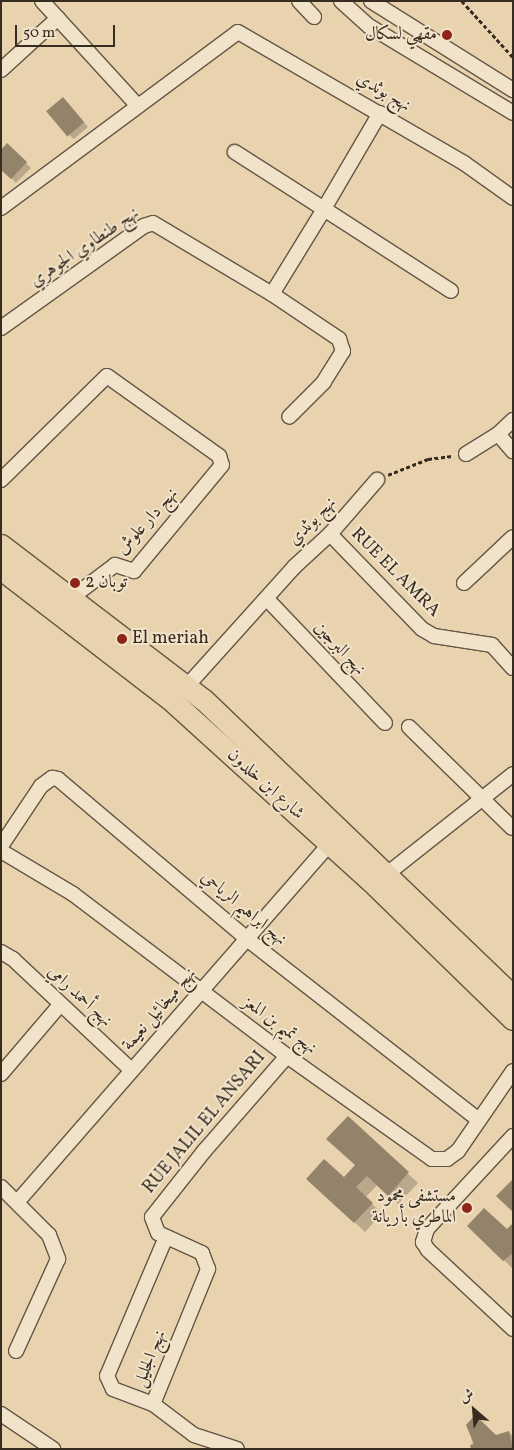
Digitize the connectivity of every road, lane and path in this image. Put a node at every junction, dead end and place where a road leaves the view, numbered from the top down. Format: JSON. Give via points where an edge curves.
{"nodes":[{"id":1,"x":42,"y":1,"type":"edge"},
{"id":2,"x":299,"y":1,"type":"edge"},
{"id":3,"x":341,"y":1,"type":"edge"},
{"id":4,"x":371,"y":1,"type":"edge"},
{"id":5,"x":462,"y":1,"type":"edge"},
{"id":6,"x":314,"y":17,"type":"dead end"},
{"id":7,"x":58,"y":18,"type":"junction"},
{"id":8,"x":513,"y":58,"type":"edge"},
{"id":9,"x":1,"y":70,"type":"edge"},
{"id":10,"x":513,"y":90,"type":"edge"},
{"id":11,"x":137,"y":105,"type":"junction"},
{"id":12,"x":380,"y":113,"type":"junction"},
{"id":13,"x":513,"y":113,"type":"edge"},
{"id":14,"x":235,"y":152,"type":"dead end"},
{"id":15,"x":513,"y":198,"type":"edge"},
{"id":16,"x":1,"y":208,"type":"edge"},
{"id":17,"x":324,"y":209,"type":"junction"},
{"id":18,"x":450,"y":291,"type":"dead end"},
{"id":19,"x":272,"y":294,"type":"junction"},
{"id":20,"x":1,"y":328,"type":"edge"},
{"id":21,"x":289,"y":417,"type":"dead end"},
{"id":22,"x":513,"y":420,"type":"edge"},
{"id":23,"x":498,"y":434,"type":"junction"},
{"id":24,"x":513,"y":451,"type":"edge"},
{"id":25,"x":466,"y":454,"type":"joint"},
{"id":26,"x":1,"y":480,"type":"edge"},
{"id":27,"x":377,"y":480,"type":"joint"},
{"id":28,"x":330,"y":534,"type":"junction"},
{"id":29,"x":513,"y":537,"type":"edge"},
{"id":30,"x":1,"y":545,"type":"edge"},
{"id":31,"x":1,"y":569,"type":"edge"},
{"id":32,"x":464,"y":583,"type":"dead end"},
{"id":33,"x":71,"y":598,"type":"junction"},
{"id":34,"x":267,"y":600,"type":"junction"},
{"id":35,"x":513,"y":668,"type":"edge"},
{"id":36,"x":187,"y":686,"type":"junction"},
{"id":37,"x":385,"y":723,"type":"dead end"},
{"id":38,"x":409,"y":727,"type":"dead end"},
{"id":39,"x":513,"y":774,"type":"edge"},
{"id":40,"x":482,"y":798,"type":"junction"},
{"id":41,"x":512,"y":828,"type":"edge"},
{"id":42,"x":330,"y":844,"type":"junction"},
{"id":43,"x":1,"y":846,"type":"edge"},
{"id":44,"x":1,"y":851,"type":"edge"},
{"id":45,"x":387,"y":874,"type":"junction"},
{"id":46,"x":247,"y":939,"type":"junction"},
{"id":47,"x":1,"y":952,"type":"edge"},
{"id":48,"x":200,"y":992,"type":"junction"},
{"id":49,"x":510,"y":992,"type":"edge"},
{"id":50,"x":60,"y":1005,"type":"junction"},
{"id":51,"x":513,"y":1019,"type":"edge"},
{"id":52,"x":286,"y":1056,"type":"junction"},
{"id":53,"x":131,"y":1070,"type":"junction"},
{"id":54,"x":513,"y":1071,"type":"edge"},
{"id":55,"x":1,"y":1074,"type":"edge"},
{"id":56,"x":479,"y":1120,"type":"junction"},
{"id":57,"x":513,"y":1136,"type":"edge"},
{"id":58,"x":1,"y":1187,"type":"edge"},
{"id":59,"x":18,"y":1201,"type":"junction"},
{"id":60,"x":166,"y":1237,"type":"junction"},
{"id":61,"x":513,"y":1329,"type":"edge"},
{"id":62,"x":16,"y":1351,"type":"dead end"},
{"id":63,"x":153,"y":1404,"type":"junction"},
{"id":64,"x":1,"y":1414,"type":"edge"},
{"id":65,"x":230,"y":1448,"type":"edge"},
{"id":66,"x":53,"y":1449,"type":"edge"}],
"edges":[{"from":1,"to":7,"type":"street"},
{"from":2,"to":6,"type":"street"},
{"from":3,"to":13,"type":"street","via":[[369,26]]},
{"from":4,"to":10,"type":"street"},
{"from":5,"to":8,"type":"path"},
{"from":7,"to":9,"type":"street"},
{"from":7,"to":11,"type":"street"},
{"from":11,"to":12,"type":"street","name":"نهج بوثدي","via":[[230,36],[242,32]]},
{"from":11,"to":16,"type":"street"},
{"from":12,"to":15,"type":"street","name":"نهج بوثدي","via":[[464,163]]},
{"from":12,"to":17,"type":"street"},
{"from":14,"to":17,"type":"street"},
{"from":17,"to":18,"type":"street"},
{"from":17,"to":19,"type":"street"},
{"from":19,"to":20,"type":"street","name":"نهج طنطاوي الجوهري","via":[[153,222]]},
{"from":19,"to":21,"type":"street","via":[[334,336],[344,351],[324,382]]},
{"from":22,"to":23,"type":"street"},
{"from":23,"to":24,"type":"street"},
{"from":23,"to":25,"type":"street"},
{"from":25,"to":27,"type":"path","via":[[428,459]]},
{"from":26,"to":33,"type":"street","name":"نهج دار علوش","via":[[108,376],[219,456],[222,465],[134,571],[115,565]]},
{"from":27,"to":28,"type":"street","name":"نهج بوثدي"},
{"from":28,"to":34,"type":"street","name":"نهج بوثدي","via":[[305,556]]},
{"from":28,"to":35,"type":"street","name":"RUE EL AMRA","via":[[422,629],[434,636],[492,645]]},
{"from":29,"to":32,"type":"street"},
{"from":30,"to":33,"type":"highway","name":"شارع ابن خلدون"},
{"from":31,"to":42,"type":"highway","name":"شارع ابن خلدون","via":[[148,680]]},
{"from":33,"to":36,"type":"highway","name":"شارع ابن خلدون"},
{"from":34,"to":36,"type":"street","name":"نهج بوثدي"},
{"from":34,"to":37,"type":"street","name":"نهج البرجين"},
{"from":36,"to":45,"type":"highway","name":"شارع ابن خلدون"},
{"from":38,"to":40,"type":"street"},
{"from":39,"to":40,"type":"street"},
{"from":40,"to":41,"type":"street"},
{"from":40,"to":45,"type":"street"},
{"from":42,"to":46,"type":"street","name":"نهج ميخائيل نعيمة"},
{"from":42,"to":51,"type":"highway","name":"شارع ابن خلدون"},
{"from":43,"to":46,"type":"street","name":"نهج ابراهيم الرياحي","via":[[42,786],[52,778],[58,779]]},
{"from":44,"to":48,"type":"street","name":"نهج تميم بن المعز","via":[[73,894]]},
{"from":45,"to":49,"type":"highway","name":"شارع ابن خلدون"},
{"from":46,"to":48,"type":"street","name":"نهج ميخائيل نعيمة"},
{"from":46,"to":56,"type":"street","name":"نهج ابراهيم الرياحي"},
{"from":47,"to":50,"type":"street","name":"نهج أحمد رامي","via":[[12,958]]},
{"from":48,"to":52,"type":"street","name":"نهج تميم بن المعز"},
{"from":48,"to":53,"type":"street","name":"نهج ميخائيل نعيمة"},
{"from":50,"to":53,"type":"street","name":"نهج أحمد رامي"},
{"from":50,"to":55,"type":"street"},
{"from":52,"to":56,"type":"street","name":"نهج تميم بن المعز","via":[[432,1159],[439,1161],[453,1156]]},
{"from":52,"to":60,"type":"street","name":"RUE JALIL EL ANSARI","via":[[154,1211],[154,1228]]},
{"from":53,"to":59,"type":"street","name":"نهج ميخائيل نعيمة"},
{"from":54,"to":56,"type":"street","name":"نهج تميم بن المعز"},
{"from":57,"to":61,"type":"street","via":[[427,1229],[423,1242]]},
{"from":58,"to":59,"type":"street"},
{"from":59,"to":62,"type":"street","via":[[49,1235],[58,1259]]},
{"from":60,"to":63,"type":"street","name":"نهج الجليل","via":[[198,1250],[208,1269]]},
{"from":60,"to":63,"type":"street","name":"نهج الجليل","via":[[106,1376],[112,1390]]},
{"from":63,"to":65,"type":"street","via":[[194,1434]]},
{"from":64,"to":66,"type":"street"}]}
